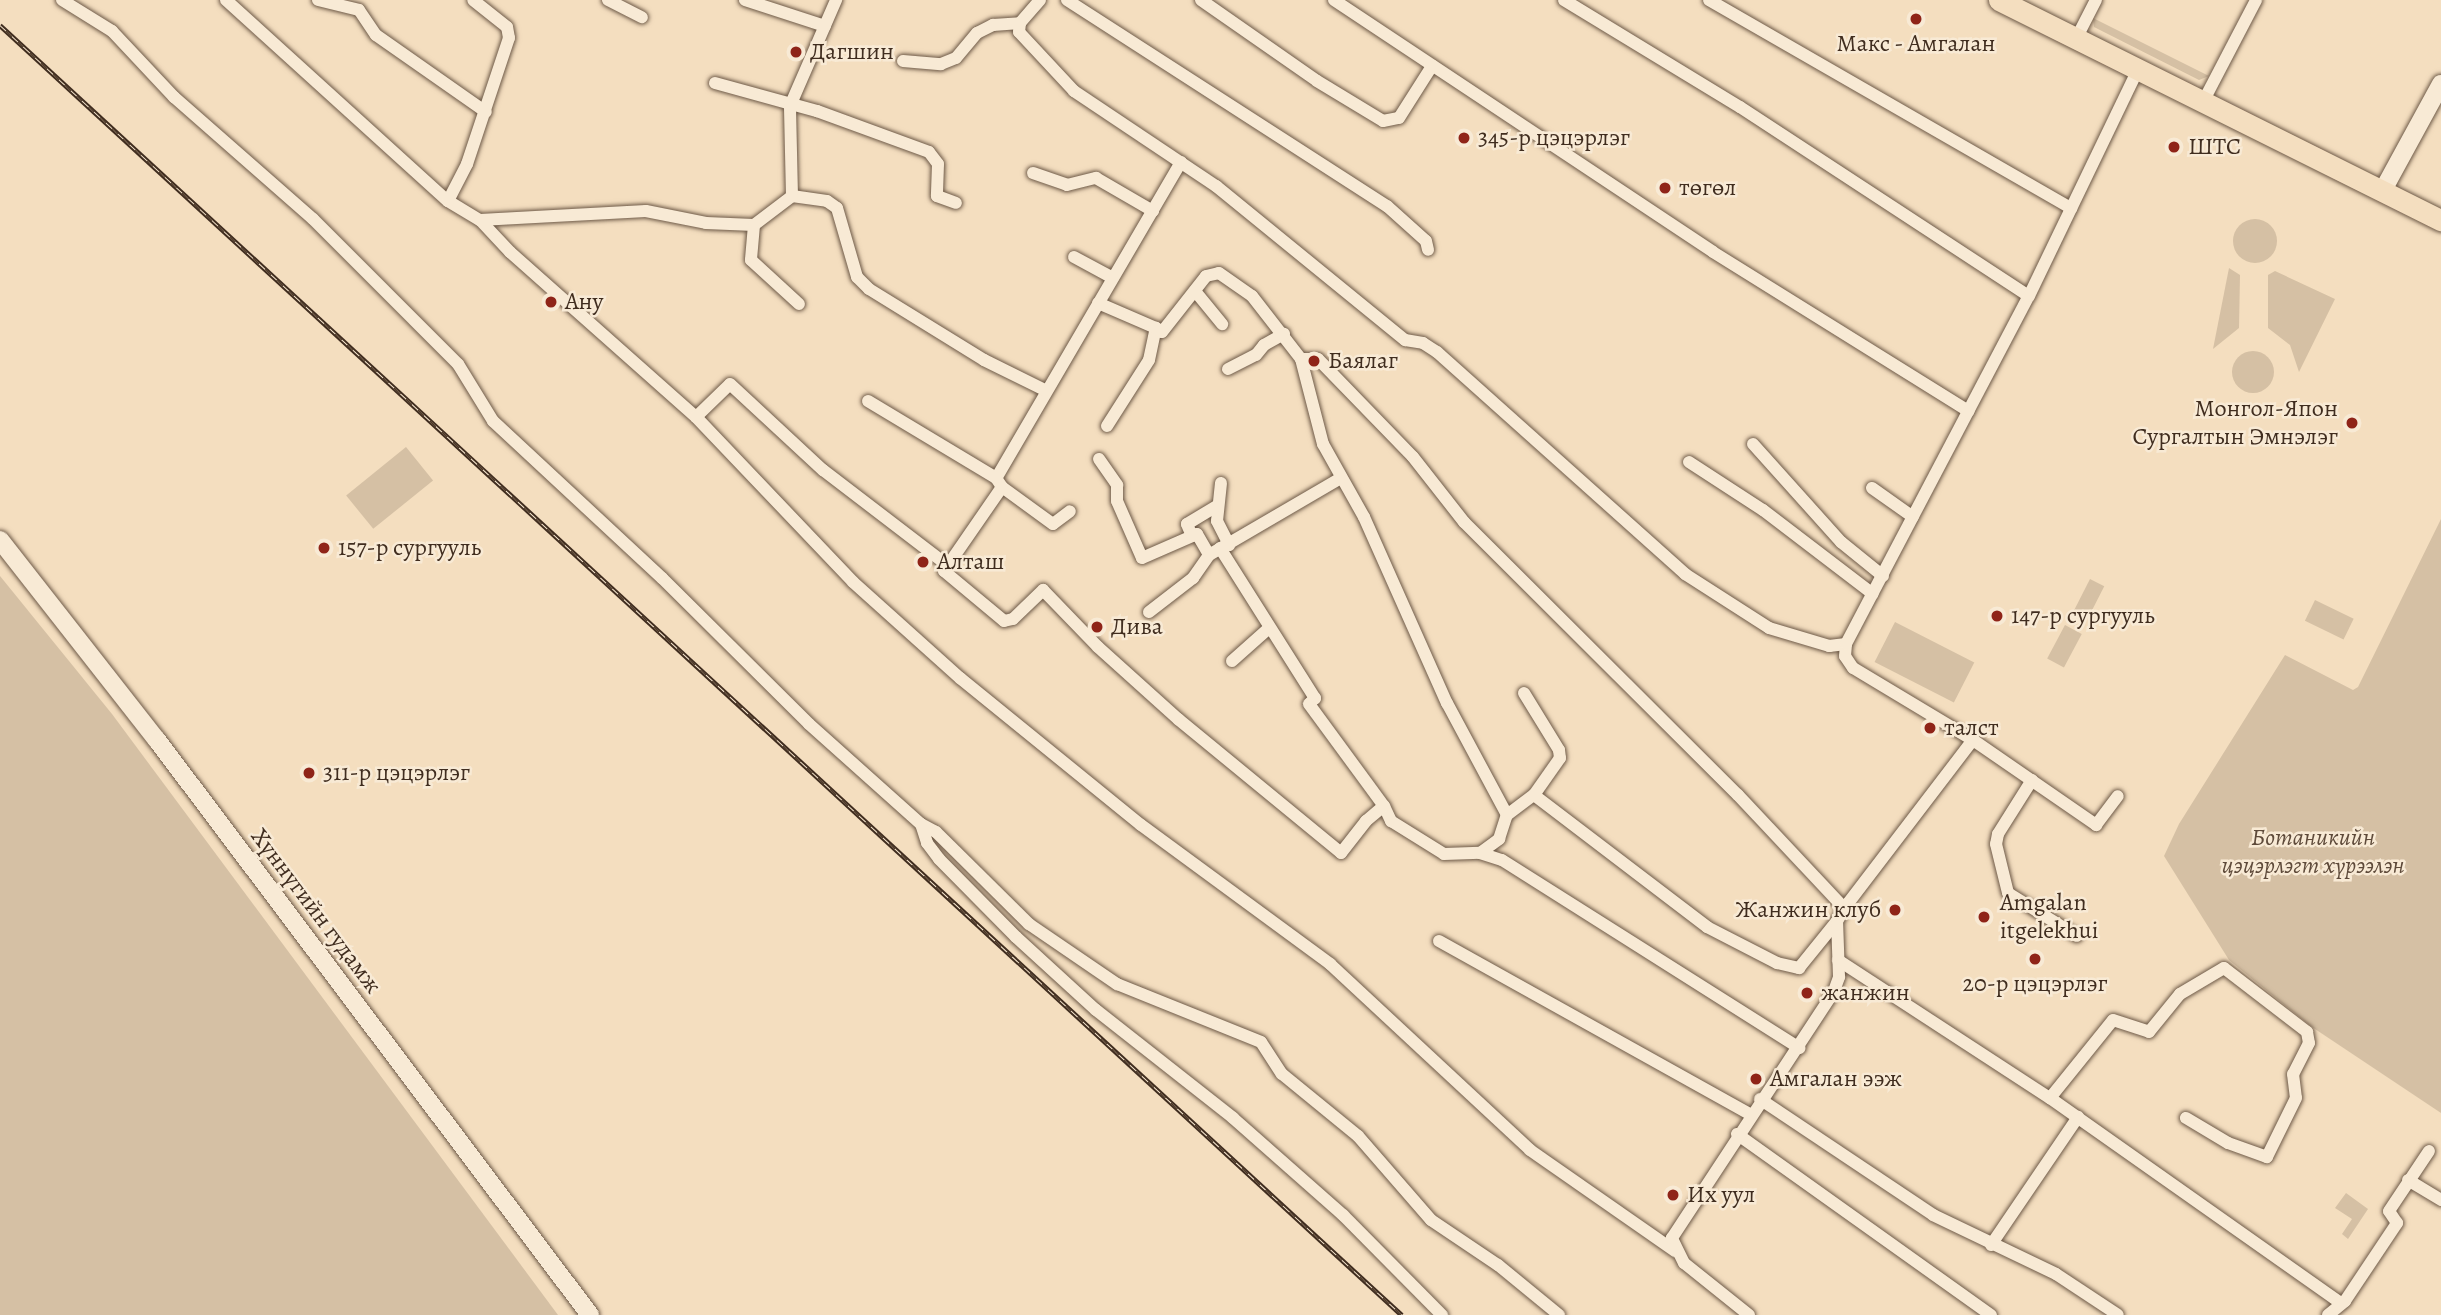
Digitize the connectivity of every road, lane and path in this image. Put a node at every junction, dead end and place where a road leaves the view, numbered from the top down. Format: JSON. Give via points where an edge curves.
{"nodes":[{"id":1,"x":62,"y":0,"type":"edge"},
{"id":2,"x":226,"y":0,"type":"edge"},
{"id":3,"x":318,"y":0,"type":"edge"},
{"id":4,"x":473,"y":0,"type":"edge"},
{"id":5,"x":608,"y":0,"type":"edge"},
{"id":6,"x":745,"y":0,"type":"edge"},
{"id":7,"x":836,"y":0,"type":"edge"},
{"id":8,"x":1040,"y":0,"type":"edge"},
{"id":9,"x":1067,"y":0,"type":"edge"},
{"id":10,"x":1201,"y":0,"type":"edge"},
{"id":11,"x":1334,"y":0,"type":"edge"},
{"id":12,"x":1564,"y":0,"type":"edge"},
{"id":13,"x":1709,"y":0,"type":"edge"},
{"id":14,"x":1998,"y":0,"type":"edge"},
{"id":15,"x":2096,"y":0,"type":"edge"},
{"id":16,"x":2256,"y":0,"type":"edge"},
{"id":17,"x":642,"y":17,"type":"dead end"},
{"id":18,"x":1020,"y":23,"type":"junction"},
{"id":19,"x":825,"y":26,"type":"junction"},
{"id":20,"x":2076,"y":39,"type":"junction"},
{"id":21,"x":903,"y":61,"type":"dead end"},
{"id":22,"x":1432,"y":66,"type":"junction"},
{"id":23,"x":2138,"y":70,"type":"junction"},
{"id":24,"x":715,"y":83,"type":"dead end"},
{"id":25,"x":2441,"y":84,"type":"edge"},
{"id":26,"x":2203,"y":102,"type":"junction"},
{"id":27,"x":790,"y":106,"type":"junction"},
{"id":28,"x":486,"y":112,"type":"junction"},
{"id":29,"x":1181,"y":162,"type":"junction"},
{"id":30,"x":1033,"y":173,"type":"dead end"},
{"id":31,"x":2382,"y":192,"type":"junction"},
{"id":32,"x":792,"y":196,"type":"junction"},
{"id":33,"x":448,"y":201,"type":"junction"},
{"id":34,"x":956,"y":203,"type":"dead end"},
{"id":35,"x":2071,"y":208,"type":"junction"},
{"id":36,"x":1153,"y":211,"type":"junction"},
{"id":37,"x":480,"y":220,"type":"junction"},
{"id":38,"x":2441,"y":220,"type":"edge"},
{"id":39,"x":754,"y":225,"type":"junction"},
{"id":40,"x":1427,"y":250,"type":"dead end"},
{"id":41,"x":1074,"y":257,"type":"dead end"},
{"id":42,"x":1113,"y":278,"type":"junction"},
{"id":43,"x":1195,"y":291,"type":"junction"},
{"id":44,"x":2029,"y":296,"type":"junction"},
{"id":45,"x":1098,"y":303,"type":"junction"},
{"id":46,"x":799,"y":304,"type":"dead end"},
{"id":47,"x":1222,"y":324,"type":"dead end"},
{"id":48,"x":1156,"y":328,"type":"junction"},
{"id":49,"x":1284,"y":334,"type":"junction"},
{"id":50,"x":1301,"y":359,"type":"junction"},
{"id":51,"x":1228,"y":369,"type":"dead end"},
{"id":52,"x":1045,"y":390,"type":"junction"},
{"id":53,"x":868,"y":401,"type":"dead end"},
{"id":54,"x":1968,"y":411,"type":"junction"},
{"id":55,"x":696,"y":417,"type":"junction"},
{"id":56,"x":1107,"y":426,"type":"dead end"},
{"id":57,"x":1753,"y":444,"type":"dead end"},
{"id":58,"x":1099,"y":459,"type":"dead end"},
{"id":59,"x":1689,"y":463,"type":"dead end"},
{"id":60,"x":1339,"y":479,"type":"junction"},
{"id":61,"x":999,"y":483,"type":"junction"},
{"id":62,"x":1221,"y":483,"type":"dead end"},
{"id":63,"x":1872,"y":488,"type":"dead end"},
{"id":64,"x":1217,"y":506,"type":"junction"},
{"id":65,"x":1070,"y":511,"type":"dead end"},
{"id":66,"x":1913,"y":517,"type":"junction"},
{"id":67,"x":1192,"y":537,"type":"junction"},
{"id":68,"x":0,"y":540,"type":"edge"},
{"id":69,"x":1220,"y":549,"type":"junction"},
{"id":70,"x":946,"y":564,"type":"junction"},
{"id":71,"x":1883,"y":576,"type":"junction"},
{"id":72,"x":1873,"y":594,"type":"junction"},
{"id":73,"x":1149,"y":612,"type":"dead end"},
{"id":74,"x":1269,"y":628,"type":"junction"},
{"id":75,"x":1846,"y":644,"type":"junction"},
{"id":76,"x":1232,"y":662,"type":"dead end"},
{"id":77,"x":1524,"y":693,"type":"dead end"},
{"id":78,"x":1973,"y":740,"type":"junction"},
{"id":79,"x":2032,"y":780,"type":"junction"},
{"id":80,"x":1534,"y":795,"type":"junction"},
{"id":81,"x":2118,"y":796,"type":"dead end"},
{"id":82,"x":1384,"y":806,"type":"junction"},
{"id":83,"x":1507,"y":815,"type":"junction"},
{"id":84,"x":921,"y":824,"type":"junction"},
{"id":85,"x":1480,"y":853,"type":"junction"},
{"id":86,"x":1845,"y":909,"type":"junction"},
{"id":87,"x":1838,"y":921,"type":"junction"},
{"id":88,"x":2077,"y":936,"type":"dead end"},
{"id":89,"x":1439,"y":940,"type":"dead end"},
{"id":90,"x":1838,"y":960,"type":"junction"},
{"id":91,"x":1799,"y":1048,"type":"junction"},
{"id":92,"x":2050,"y":1098,"type":"junction"},
{"id":93,"x":1760,"y":1099,"type":"junction"},
{"id":94,"x":1750,"y":1114,"type":"junction"},
{"id":95,"x":2078,"y":1117,"type":"junction"},
{"id":96,"x":2186,"y":1118,"type":"dead end"},
{"id":97,"x":1737,"y":1134,"type":"junction"},
{"id":98,"x":2429,"y":1151,"type":"dead end"},
{"id":99,"x":2408,"y":1180,"type":"junction"},
{"id":100,"x":2441,"y":1200,"type":"edge"},
{"id":101,"x":1991,"y":1245,"type":"junction"},
{"id":102,"x":1675,"y":1251,"type":"junction"},
{"id":103,"x":2337,"y":1310,"type":"edge"},
{"id":104,"x":590,"y":1315,"type":"edge"},
{"id":105,"x":1442,"y":1315,"type":"edge"},
{"id":106,"x":1559,"y":1315,"type":"edge"},
{"id":107,"x":1749,"y":1315,"type":"edge"},
{"id":108,"x":1991,"y":1315,"type":"edge"},
{"id":109,"x":2118,"y":1315,"type":"edge"}],
"edges":[{"from":1,"to":84,"type":"street","via":[[112,31],[174,97],[313,219],[458,364],[493,421]]},
{"from":2,"to":33,"type":"street"},
{"from":3,"to":28,"type":"street","via":[[359,10],[376,35]]},
{"from":4,"to":28,"type":"street","via":[[507,27],[509,38]]},
{"from":5,"to":17,"type":"street"},
{"from":6,"to":19,"type":"street"},
{"from":7,"to":19,"type":"street"},
{"from":8,"to":18,"type":"street"},
{"from":9,"to":40,"type":"street","via":[[1387,206],[1426,241]]},
{"from":10,"to":22,"type":"street","via":[[1383,121],[1399,118]]},
{"from":11,"to":22,"type":"street"},
{"from":12,"to":44,"type":"street","via":[[1740,107]]},
{"from":13,"to":35,"type":"street"},
{"from":14,"to":20,"type":"highway"},
{"from":15,"to":20,"type":"street"},
{"from":16,"to":26,"type":"street"},
{"from":18,"to":21,"type":"street","via":[[993,24],[977,33],[956,58],[941,64]]},
{"from":18,"to":29,"type":"street","via":[[1018,32],[1025,43],[1050,61],[1074,91]]},
{"from":19,"to":27,"type":"street"},
{"from":20,"to":23,"type":"highway"},
{"from":22,"to":54,"type":"street","via":[[1713,252]]},
{"from":23,"to":26,"type":"highway"},
{"from":23,"to":35,"type":"street"},
{"from":24,"to":27,"type":"street"},
{"from":25,"to":31,"type":"main road"},
{"from":26,"to":31,"type":"highway"},
{"from":27,"to":32,"type":"street"},
{"from":27,"to":34,"type":"street","via":[[817,111],[929,152],[938,164],[937,196]]},
{"from":28,"to":33,"type":"street"},
{"from":29,"to":36,"type":"street"},
{"from":29,"to":75,"type":"street","via":[[1250,212],[1405,341],[1423,343],[1460,371],[1685,574],[1769,628],[1829,646]]},
{"from":30,"to":36,"type":"street","via":[[1074,186],[1096,178]]},
{"from":31,"to":38,"type":"highway"},
{"from":32,"to":39,"type":"street"},
{"from":32,"to":52,"type":"street","via":[[827,201],[837,208],[857,277],[869,289],[984,360]]},
{"from":33,"to":37,"type":"street"},
{"from":35,"to":44,"type":"street"},
{"from":36,"to":42,"type":"street"},
{"from":37,"to":39,"type":"street","via":[[646,211],[706,223]]},
{"from":37,"to":55,"type":"street"},
{"from":39,"to":46,"type":"street","via":[[751,260]]},
{"from":41,"to":42,"type":"street"},
{"from":42,"to":45,"type":"street"},
{"from":43,"to":47,"type":"street"},
{"from":43,"to":48,"type":"street","via":[[1162,332]]},
{"from":43,"to":49,"type":"street","via":[[1206,276],[1219,274],[1252,296]]},
{"from":44,"to":54,"type":"street"},
{"from":45,"to":48,"type":"street"},
{"from":45,"to":52,"type":"street"},
{"from":48,"to":56,"type":"street","via":[[1149,360]]},
{"from":49,"to":50,"type":"street"},
{"from":49,"to":51,"type":"street"},
{"from":50,"to":60,"type":"street","via":[[1323,444]]},
{"from":50,"to":86,"type":"street","via":[[1318,359],[1413,457],[1464,522],[1738,795]]},
{"from":52,"to":61,"type":"street"},
{"from":53,"to":61,"type":"street"},
{"from":54,"to":66,"type":"street"},
{"from":55,"to":70,"type":"street","via":[[730,384],[823,470]]},
{"from":55,"to":102,"type":"street","via":[[853,582],[960,678],[1142,825],[1330,964],[1530,1150]]},
{"from":57,"to":71,"type":"street","via":[[1841,542]]},
{"from":58,"to":67,"type":"street","via":[[1118,485],[1117,501],[1142,558]]},
{"from":59,"to":72,"type":"street","via":[[1763,510]]},
{"from":60,"to":69,"type":"street"},
{"from":60,"to":83,"type":"street","via":[[1364,516],[1447,703]]},
{"from":61,"to":65,"type":"street","via":[[1053,524]]},
{"from":61,"to":70,"type":"street"},
{"from":62,"to":64,"type":"street"},
{"from":63,"to":66,"type":"street"},
{"from":64,"to":67,"type":"street","via":[[1187,524]]},
{"from":64,"to":69,"type":"street"},
{"from":66,"to":71,"type":"street"},
{"from":67,"to":69,"type":"street","via":[[1197,534]]},
{"from":68,"to":104,"type":"main road","name":"Хүннүгийн гудамж","via":[[157,740]]},
{"from":69,"to":73,"type":"street","via":[[1193,578]]},
{"from":69,"to":74,"type":"street"},
{"from":70,"to":82,"type":"street","via":[[944,571],[1004,621],[1013,619],[1044,590],[1098,647],[1178,719],[1341,853]]},
{"from":71,"to":72,"type":"street"},
{"from":72,"to":75,"type":"street"},
{"from":74,"to":76,"type":"street"},
{"from":74,"to":82,"type":"street","via":[[1315,698],[1309,704]]},
{"from":75,"to":78,"type":"street","via":[[1845,656],[1853,668]]},
{"from":77,"to":80,"type":"street","via":[[1560,758]]},
{"from":78,"to":79,"type":"street"},
{"from":78,"to":86,"type":"street"},
{"from":79,"to":81,"type":"street","via":[[2096,825]]},
{"from":79,"to":88,"type":"street","via":[[1996,844],[2008,893]]},
{"from":80,"to":83,"type":"street"},
{"from":80,"to":87,"type":"street","via":[[1707,927],[1777,963],[1799,968]]},
{"from":82,"to":85,"type":"street","via":[[1391,821],[1444,853]]},
{"from":83,"to":85,"type":"street","via":[[1499,839]]},
{"from":84,"to":105,"type":"street","via":[[927,843],[940,859],[1016,937],[1333,1206]]},
{"from":84,"to":106,"type":"street","via":[[936,832],[1039,933],[1110,979],[1261,1042],[1282,1074],[1358,1136],[1431,1220],[1498,1265]]},
{"from":85,"to":91,"type":"street","via":[[1502,860]]},
{"from":86,"to":87,"type":"street"},
{"from":87,"to":90,"type":"street"},
{"from":89,"to":94,"type":"street"},
{"from":90,"to":91,"type":"street","via":[[1834,991]]},
{"from":90,"to":92,"type":"street"},
{"from":91,"to":93,"type":"street"},
{"from":92,"to":95,"type":"street"},
{"from":92,"to":96,"type":"street","via":[[2113,1020],[2149,1032],[2180,994],[2224,968],[2307,1032],[2309,1044],[2292,1074],[2297,1098],[2267,1157],[2228,1143]]},
{"from":93,"to":94,"type":"street"},
{"from":93,"to":101,"type":"street","via":[[1871,1178]]},
{"from":94,"to":97,"type":"street"},
{"from":95,"to":101,"type":"street"},
{"from":95,"to":103,"type":"street"},
{"from":97,"to":102,"type":"street","via":[[1681,1220],[1672,1238]]},
{"from":97,"to":108,"type":"street"},
{"from":98,"to":99,"type":"street"},
{"from":99,"to":100,"type":"street"},
{"from":99,"to":103,"type":"street","via":[[2389,1211],[2397,1223]]},
{"from":101,"to":109,"type":"street","via":[[2056,1274]]},
{"from":102,"to":107,"type":"street"}]}
